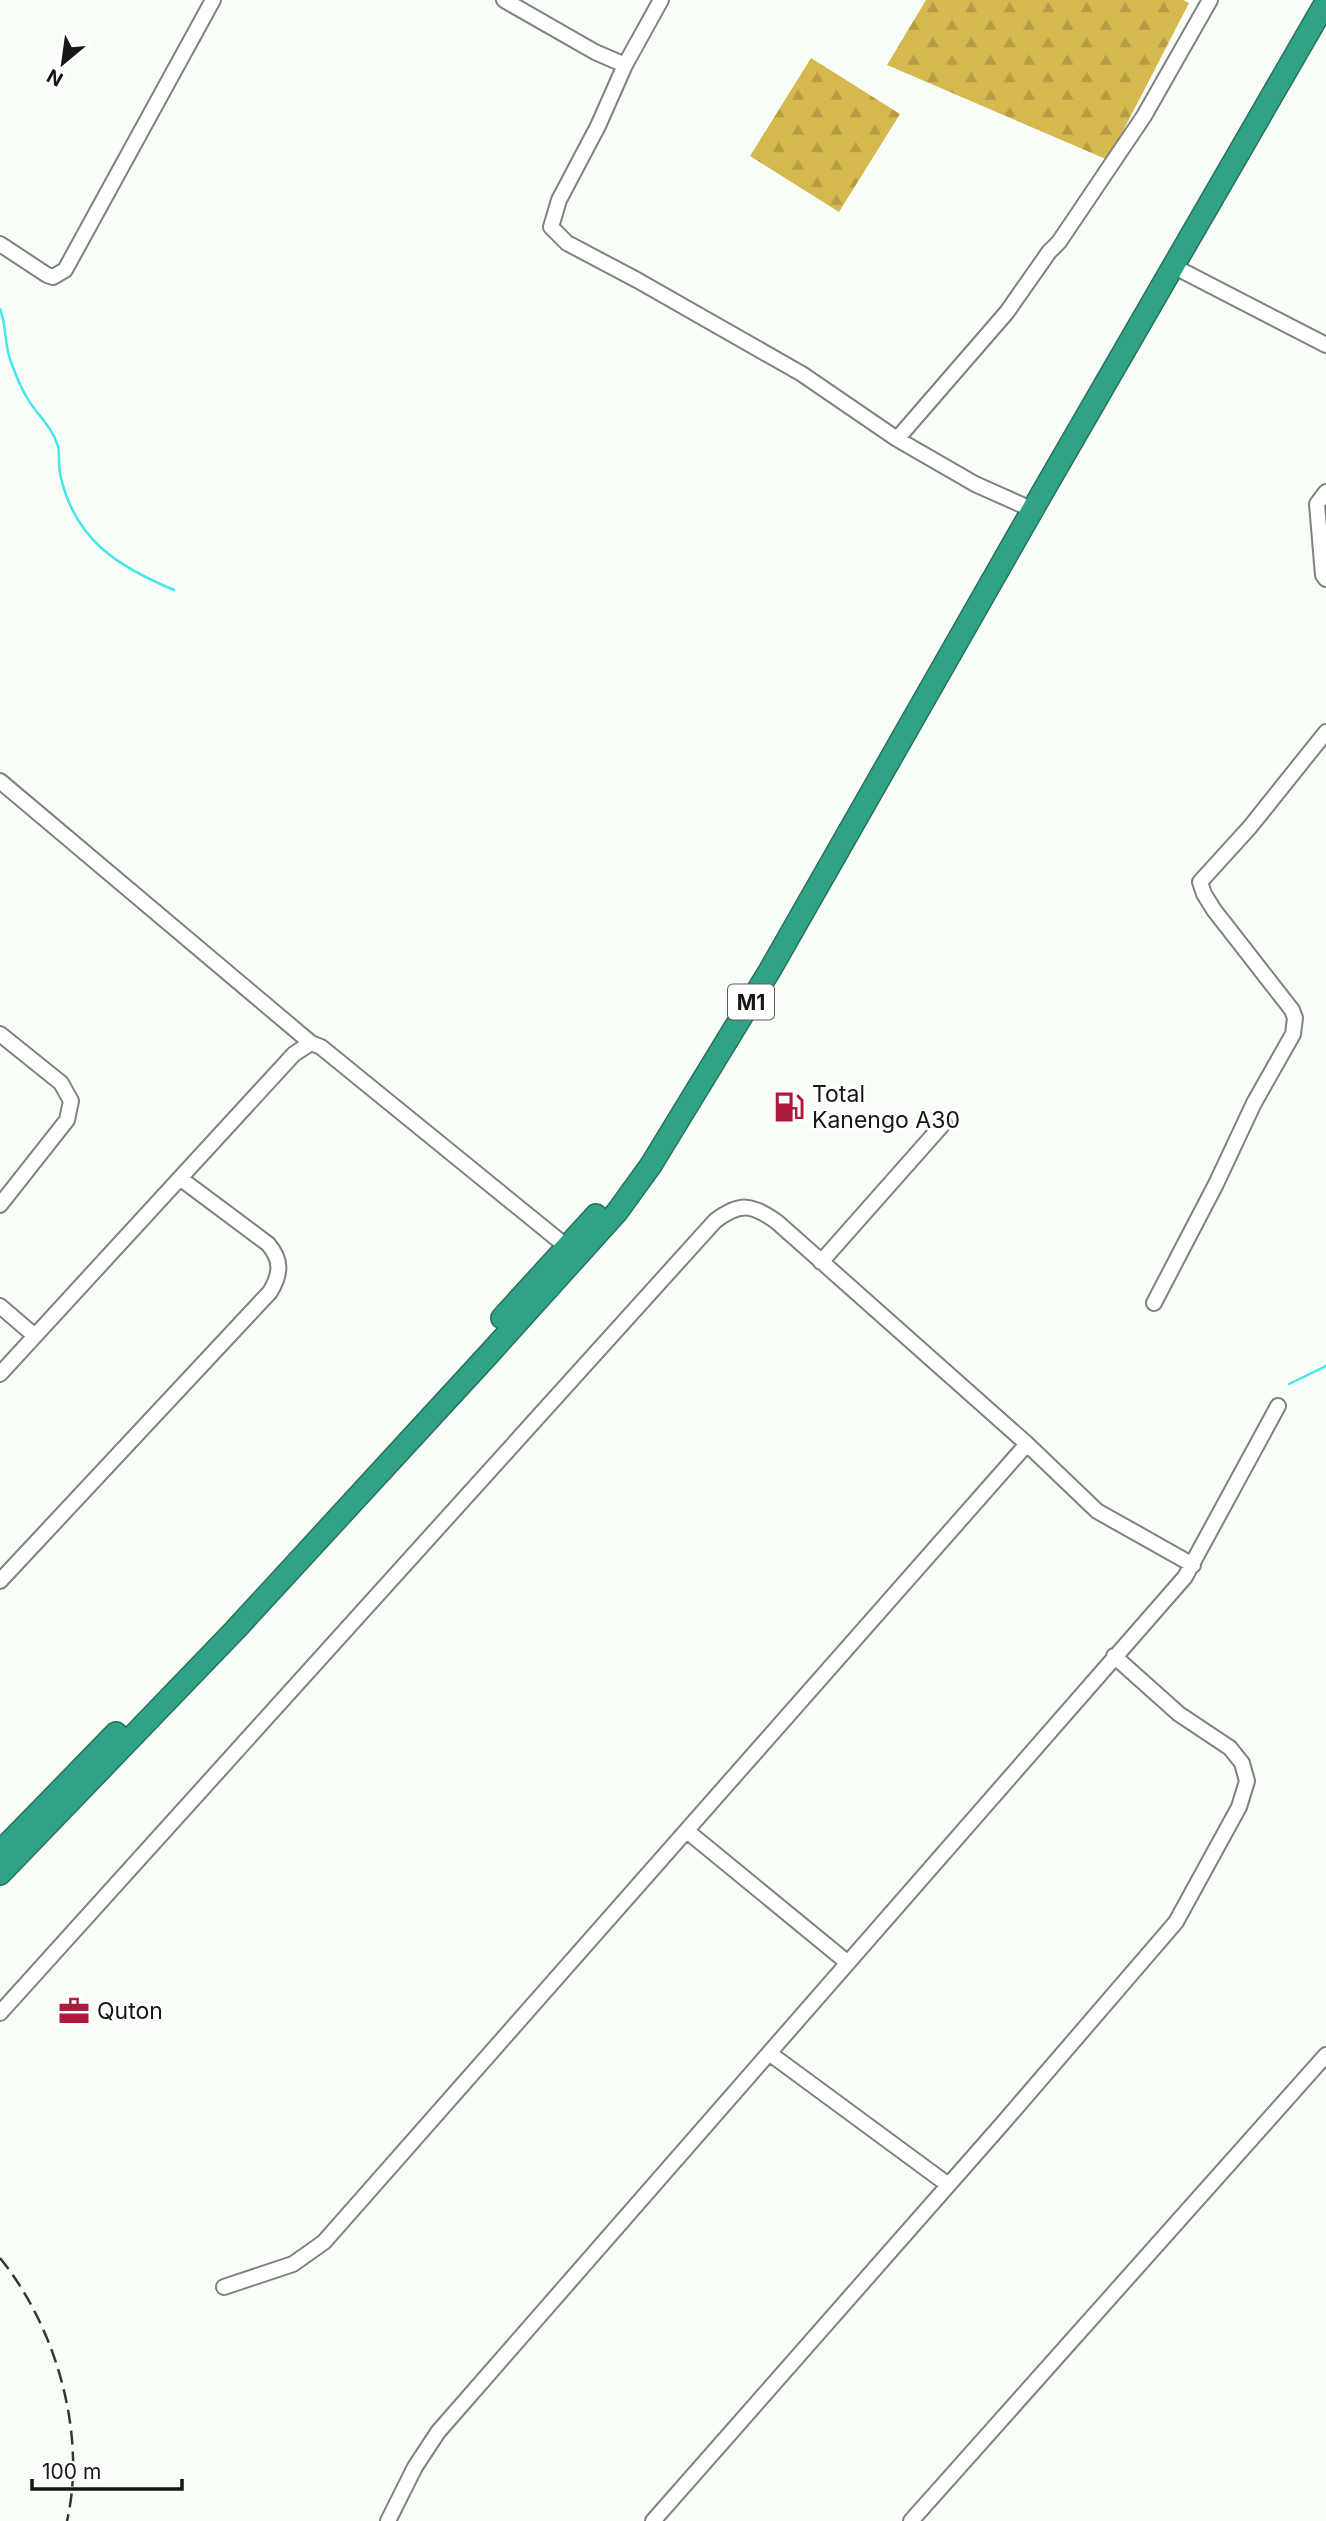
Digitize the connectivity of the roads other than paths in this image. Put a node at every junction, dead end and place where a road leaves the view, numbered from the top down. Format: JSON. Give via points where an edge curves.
{"nodes":[{"id":1,"x":213,"y":0,"type":"edge"},
{"id":2,"x":504,"y":0,"type":"edge"},
{"id":3,"x":661,"y":0,"type":"edge"},
{"id":4,"x":1210,"y":0,"type":"edge"},
{"id":5,"x":1315,"y":0,"type":"edge"},
{"id":6,"x":1326,"y":2,"type":"edge"},
{"id":7,"x":625,"y":65,"type":"junction"},
{"id":8,"x":0,"y":244,"type":"edge"},
{"id":9,"x":1173,"y":266,"type":"junction"},
{"id":10,"x":1326,"y":345,"type":"edge"},
{"id":11,"x":897,"y":439,"type":"junction"},
{"id":12,"x":1326,"y":492,"type":"edge"},
{"id":13,"x":1022,"y":505,"type":"junction"},
{"id":14,"x":1326,"y":579,"type":"edge"},
{"id":15,"x":1326,"y":732,"type":"edge"},
{"id":16,"x":0,"y":781,"type":"edge"},
{"id":17,"x":0,"y":1034,"type":"edge"},
{"id":18,"x":312,"y":1043,"type":"junction"},
{"id":19,"x":944,"y":1123,"type":"dead end"},
{"id":20,"x":181,"y":1180,"type":"junction"},
{"id":21,"x":0,"y":1205,"type":"edge"},
{"id":22,"x":573,"y":1251,"type":"junction"},
{"id":23,"x":821,"y":1262,"type":"junction"},
{"id":24,"x":1154,"y":1303,"type":"dead end"},
{"id":25,"x":0,"y":1306,"type":"edge"},
{"id":26,"x":35,"y":1336,"type":"junction"},
{"id":27,"x":0,"y":1374,"type":"edge"},
{"id":28,"x":1278,"y":1406,"type":"dead end"},
{"id":29,"x":1027,"y":1444,"type":"junction"},
{"id":30,"x":1193,"y":1564,"type":"junction"},
{"id":31,"x":0,"y":1581,"type":"edge"},
{"id":32,"x":1114,"y":1657,"type":"junction"},
{"id":33,"x":687,"y":1831,"type":"junction"},
{"id":34,"x":0,"y":1852,"type":"edge"},
{"id":35,"x":0,"y":1874,"type":"edge"},
{"id":36,"x":848,"y":1963,"type":"junction"},
{"id":37,"x":0,"y":2014,"type":"edge"},
{"id":38,"x":769,"y":2053,"type":"junction"},
{"id":39,"x":1326,"y":2055,"type":"edge"},
{"id":40,"x":947,"y":2184,"type":"junction"},
{"id":41,"x":224,"y":2287,"type":"dead end"},
{"id":42,"x":388,"y":2521,"type":"edge"},
{"id":43,"x":653,"y":2521,"type":"edge"},
{"id":44,"x":911,"y":2521,"type":"edge"}],
"edges":[{"from":1,"to":8,"type":"street","via":[[65,270],[53,277],[47,275]]},
{"from":2,"to":7,"type":"street"},
{"from":3,"to":7,"type":"street"},
{"from":4,"to":11,"type":"street","via":[[1144,116],[1059,242],[1007,312]]},
{"from":5,"to":13,"type":"highway","number":"M1"},
{"from":6,"to":9,"type":"highway","number":"M1"},
{"from":7,"to":11,"type":"street","via":[[559,200],[551,227],[567,243],[802,374]]},
{"from":9,"to":10,"type":"street"},
{"from":9,"to":22,"type":"highway","number":"M1","via":[[721,1054],[617,1212]]},
{"from":11,"to":13,"type":"street"},
{"from":12,"to":14,"type":"street","via":[[1317,504]]},
{"from":13,"to":22,"type":"highway","number":"M1","via":[[760,962],[626,1178]]},
{"from":15,"to":24,"type":"street","via":[[1200,882],[1214,910],[1292,1010],[1295,1026]]},
{"from":16,"to":18,"type":"street"},
{"from":17,"to":21,"type":"street","via":[[61,1083],[71,1101],[67,1120]]},
{"from":18,"to":20,"type":"street","via":[[294,1054]]},
{"from":18,"to":22,"type":"street"},
{"from":19,"to":23,"type":"street"},
{"from":20,"to":26,"type":"street"},
{"from":20,"to":31,"type":"street","via":[[268,1244],[279,1262],[277,1282]]},
{"from":22,"to":34,"type":"highway","number":"M1","via":[[170,1679]]},
{"from":22,"to":35,"type":"highway","number":"M1","via":[[235,1630]]},
{"from":23,"to":29,"type":"street"},
{"from":23,"to":37,"type":"street","via":[[764,1213],[741,1207],[715,1221]]},
{"from":25,"to":26,"type":"street"},
{"from":26,"to":27,"type":"street"},
{"from":28,"to":30,"type":"street"},
{"from":29,"to":30,"type":"street","via":[[1097,1511]]},
{"from":29,"to":33,"type":"street"},
{"from":30,"to":32,"type":"street"},
{"from":32,"to":36,"type":"street"},
{"from":32,"to":40,"type":"street","via":[[1186,1720],[1230,1748],[1246,1772],[1244,1797],[1176,1922]]},
{"from":33,"to":36,"type":"street"},
{"from":33,"to":41,"type":"street","via":[[324,2242],[293,2264]]},
{"from":36,"to":38,"type":"street"},
{"from":38,"to":40,"type":"street"},
{"from":38,"to":42,"type":"street","via":[[438,2432]]},
{"from":39,"to":44,"type":"street"},
{"from":40,"to":43,"type":"street"}]}
